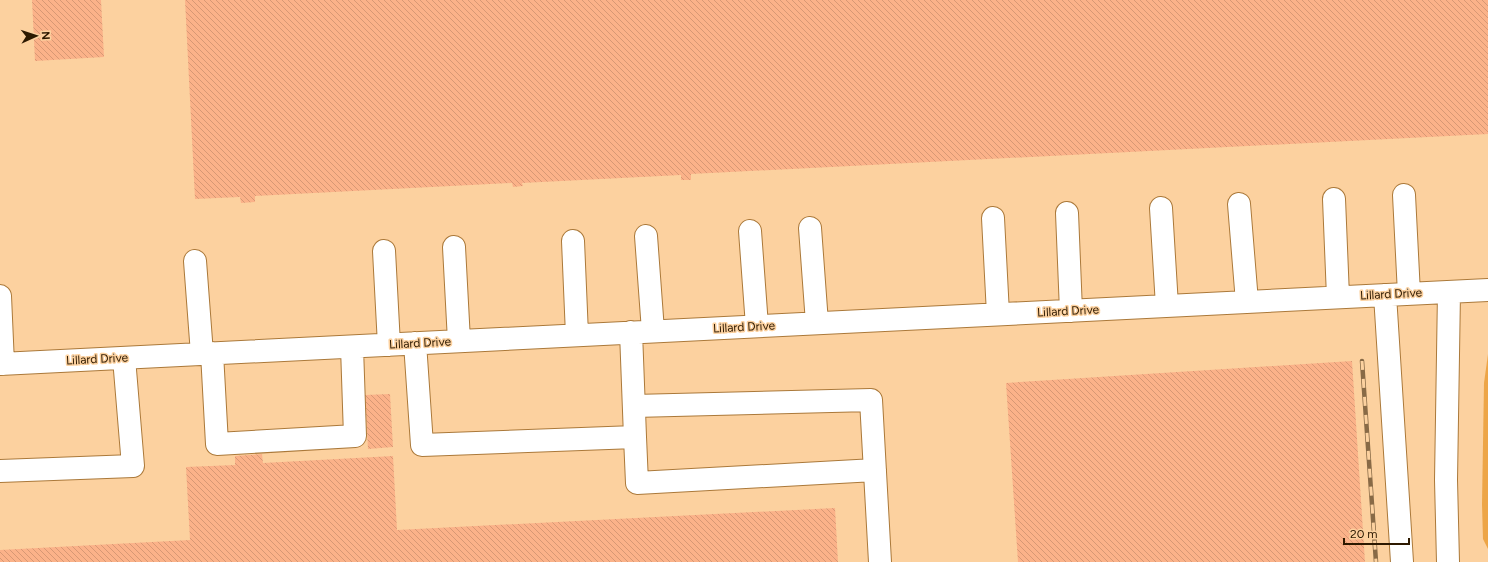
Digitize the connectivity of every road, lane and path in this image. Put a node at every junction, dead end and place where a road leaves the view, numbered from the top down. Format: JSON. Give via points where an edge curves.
{"nodes":[{"id":1,"x":1404,"y":195,"type":"dead end"},
{"id":2,"x":1334,"y":199,"type":"dead end"},
{"id":3,"x":1238,"y":204,"type":"dead end"},
{"id":4,"x":1161,"y":208,"type":"dead end"},
{"id":5,"x":1067,"y":214,"type":"dead end"},
{"id":6,"x":993,"y":218,"type":"dead end"},
{"id":7,"x":810,"y":228,"type":"dead end"},
{"id":8,"x":750,"y":231,"type":"dead end"},
{"id":9,"x":646,"y":236,"type":"dead end"},
{"id":10,"x":573,"y":240,"type":"dead end"},
{"id":11,"x":454,"y":247,"type":"dead end"},
{"id":12,"x":384,"y":251,"type":"dead end"},
{"id":13,"x":194,"y":261,"type":"dead end"},
{"id":14,"x":1488,"y":290,"type":"edge"},
{"id":15,"x":1449,"y":292,"type":"junction"},
{"id":16,"x":1409,"y":294,"type":"junction"},
{"id":17,"x":1386,"y":295,"type":"junction"},
{"id":18,"x":0,"y":296,"type":"edge"},
{"id":19,"x":1338,"y":297,"type":"junction"},
{"id":20,"x":1247,"y":302,"type":"junction"},
{"id":21,"x":1167,"y":306,"type":"junction"},
{"id":22,"x":1071,"y":310,"type":"junction"},
{"id":23,"x":998,"y":314,"type":"junction"},
{"id":24,"x":817,"y":323,"type":"junction"},
{"id":25,"x":757,"y":326,"type":"junction"},
{"id":26,"x":653,"y":331,"type":"junction"},
{"id":27,"x":631,"y":332,"type":"junction"},
{"id":28,"x":577,"y":335,"type":"junction"},
{"id":29,"x":459,"y":341,"type":"junction"},
{"id":30,"x":415,"y":343,"type":"junction"},
{"id":31,"x":390,"y":345,"type":"junction"},
{"id":32,"x":352,"y":346,"type":"junction"},
{"id":33,"x":207,"y":354,"type":"junction"},
{"id":34,"x":124,"y":358,"type":"junction"},
{"id":35,"x":1,"y":364,"type":"edge"},
{"id":36,"x":634,"y":406,"type":"junction"},
{"id":37,"x":635,"y":437,"type":"junction"},
{"id":38,"x":875,"y":470,"type":"junction"},
{"id":39,"x":0,"y":471,"type":"edge"},
{"id":40,"x":880,"y":562,"type":"edge"},
{"id":41,"x":1402,"y":562,"type":"edge"},
{"id":42,"x":1448,"y":562,"type":"edge"}],
"edges":[{"from":1,"to":16,"type":"street"},
{"from":2,"to":19,"type":"street"},
{"from":3,"to":20,"type":"street"},
{"from":4,"to":21,"type":"street"},
{"from":5,"to":22,"type":"street"},
{"from":6,"to":23,"type":"street"},
{"from":7,"to":24,"type":"street"},
{"from":8,"to":25,"type":"street"},
{"from":9,"to":26,"type":"street"},
{"from":10,"to":28,"type":"street"},
{"from":11,"to":29,"type":"street"},
{"from":12,"to":31,"type":"street"},
{"from":13,"to":33,"type":"street"},
{"from":14,"to":15,"type":"street","name":"Lillard Drive"},
{"from":15,"to":16,"type":"street","name":"Lillard Drive"},
{"from":15,"to":42,"type":"street","via":[[1446,480]]},
{"from":16,"to":17,"type":"street","name":"Lillard Drive"},
{"from":17,"to":19,"type":"street","name":"Lillard Drive"},
{"from":17,"to":41,"type":"street"},
{"from":18,"to":35,"type":"street"},
{"from":19,"to":20,"type":"street","name":"Lillard Drive"},
{"from":20,"to":21,"type":"street","name":"Lillard Drive"},
{"from":21,"to":22,"type":"street","name":"Lillard Drive"},
{"from":22,"to":23,"type":"street","name":"Lillard Drive"},
{"from":23,"to":24,"type":"street","name":"Lillard Drive"},
{"from":24,"to":25,"type":"street","name":"Lillard Drive"},
{"from":25,"to":26,"type":"street","name":"Lillard Drive"},
{"from":26,"to":27,"type":"street","name":"Lillard Drive"},
{"from":27,"to":28,"type":"street","name":"Lillard Drive"},
{"from":27,"to":36,"type":"street"},
{"from":28,"to":29,"type":"street","name":"Lillard Drive"},
{"from":29,"to":30,"type":"street","name":"Lillard Drive"},
{"from":30,"to":31,"type":"street","name":"Lillard Drive"},
{"from":30,"to":37,"type":"street","via":[[422,445]]},
{"from":31,"to":32,"type":"street","name":"Lillard Drive"},
{"from":32,"to":33,"type":"street","name":"Lillard Drive"},
{"from":32,"to":33,"type":"street","via":[[355,436],[217,444]]},
{"from":33,"to":34,"type":"street","name":"Lillard Drive"},
{"from":34,"to":35,"type":"street","name":"Lillard Drive"},
{"from":34,"to":39,"type":"street","via":[[133,466]]},
{"from":36,"to":37,"type":"street"},
{"from":36,"to":38,"type":"street","via":[[871,400]]},
{"from":37,"to":38,"type":"street","via":[[637,483]]},
{"from":38,"to":40,"type":"street"}]}
